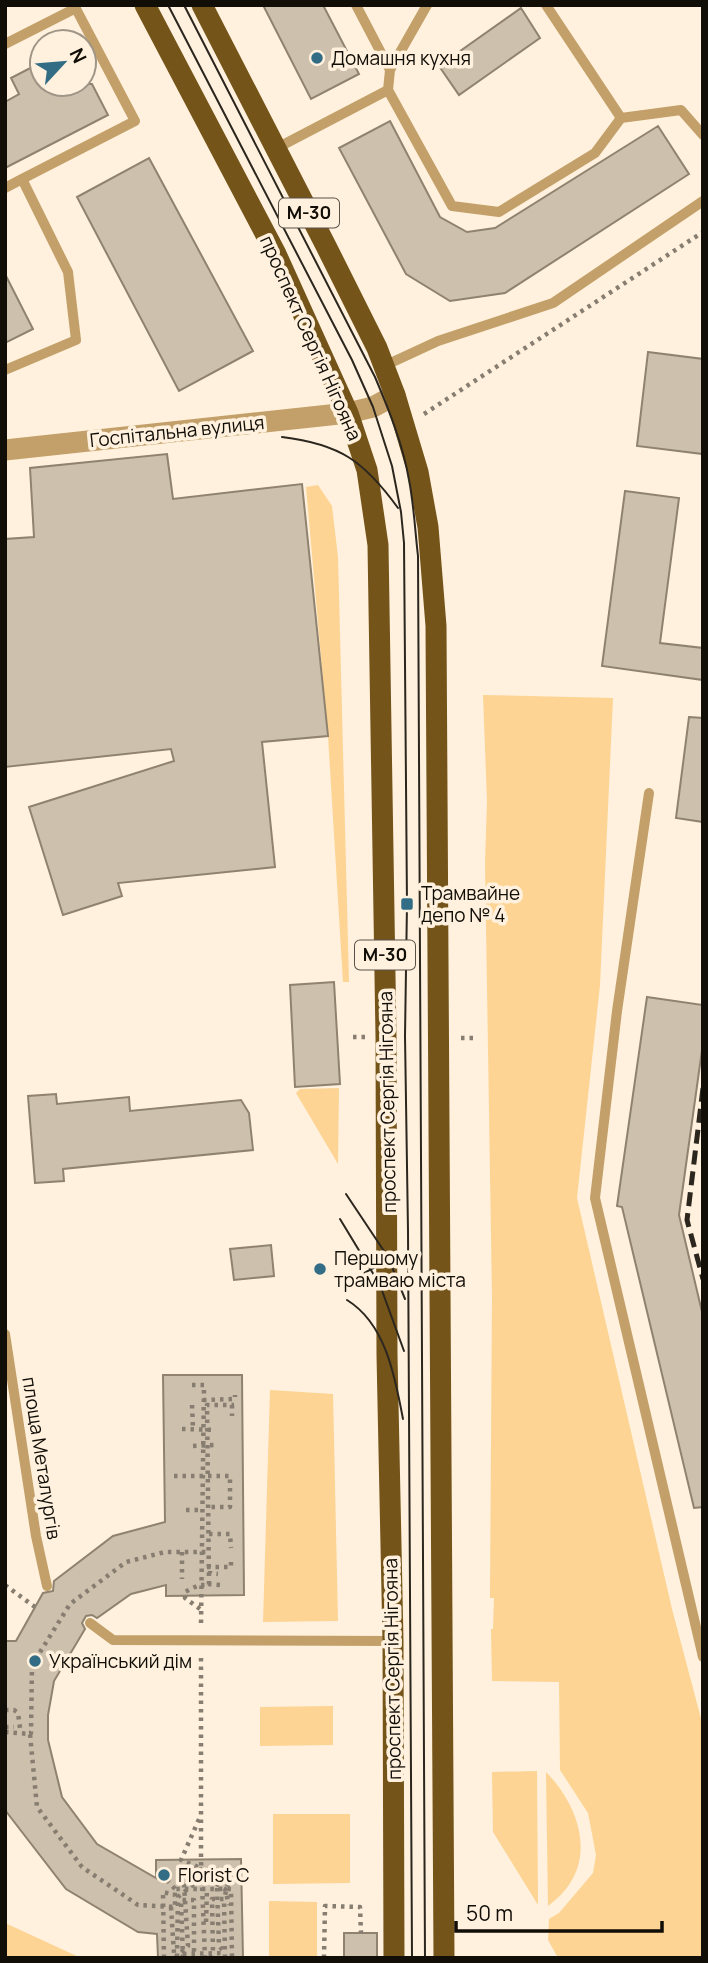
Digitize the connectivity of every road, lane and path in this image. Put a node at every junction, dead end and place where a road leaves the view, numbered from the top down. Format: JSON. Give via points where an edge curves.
{"nodes":[{"id":1,"x":145,"y":5,"type":"edge"},
{"id":2,"x":202,"y":5,"type":"edge"},
{"id":3,"x":356,"y":5,"type":"edge"},
{"id":4,"x":427,"y":5,"type":"edge"},
{"id":5,"x":546,"y":5,"type":"edge"},
{"id":6,"x":75,"y":7,"type":"edge"},
{"id":7,"x":5,"y":44,"type":"edge"},
{"id":8,"x":390,"y":70,"type":"junction"},
{"id":9,"x":388,"y":90,"type":"junction"},
{"id":10,"x":621,"y":118,"type":"junction"},
{"id":11,"x":703,"y":135,"type":"edge"},
{"id":12,"x":275,"y":149,"type":"junction"},
{"id":13,"x":22,"y":179,"type":"junction"},
{"id":14,"x":5,"y":188,"type":"edge"},
{"id":15,"x":703,"y":201,"type":"edge"},
{"id":16,"x":703,"y":232,"type":"edge"},
{"id":17,"x":384,"y":366,"type":"junction"},
{"id":18,"x":5,"y":370,"type":"edge"},
{"id":19,"x":395,"y":395,"type":"junction"},
{"id":20,"x":348,"y":412,"type":"junction"},
{"id":21,"x":405,"y":426,"type":"junction"},
{"id":22,"x":5,"y":450,"type":"edge"},
{"id":23,"x":649,"y":793,"type":"dead end"},
{"id":24,"x":5,"y":1334,"type":"edge"},
{"id":25,"x":192,"y":1385,"type":"dead end"},
{"id":26,"x":220,"y":1401,"type":"junction"},
{"id":27,"x":205,"y":1404,"type":"junction"},
{"id":28,"x":232,"y":1405,"type":"junction"},
{"id":29,"x":203,"y":1415,"type":"junction"},
{"id":30,"x":213,"y":1415,"type":"dead end"},
{"id":31,"x":233,"y":1416,"type":"dead end"},
{"id":32,"x":193,"y":1427,"type":"junction"},
{"id":33,"x":205,"y":1427,"type":"junction"},
{"id":34,"x":182,"y":1429,"type":"dead end"},
{"id":35,"x":216,"y":1430,"type":"dead end"},
{"id":36,"x":214,"y":1445,"type":"dead end"},
{"id":37,"x":193,"y":1446,"type":"dead end"},
{"id":38,"x":203,"y":1446,"type":"junction"},
{"id":39,"x":216,"y":1474,"type":"dead end"},
{"id":40,"x":174,"y":1475,"type":"dead end"},
{"id":41,"x":206,"y":1476,"type":"junction"},
{"id":42,"x":214,"y":1481,"type":"dead end"},
{"id":43,"x":207,"y":1509,"type":"junction"},
{"id":44,"x":186,"y":1510,"type":"dead end"},
{"id":45,"x":214,"y":1525,"type":"junction"},
{"id":46,"x":202,"y":1526,"type":"junction"},
{"id":47,"x":209,"y":1534,"type":"junction"},
{"id":48,"x":231,"y":1548,"type":"dead end"},
{"id":49,"x":165,"y":1552,"type":"dead end"},
{"id":50,"x":182,"y":1552,"type":"junction"},
{"id":51,"x":209,"y":1552,"type":"junction"},
{"id":52,"x":231,"y":1560,"type":"dead end"},
{"id":53,"x":201,"y":1567,"type":"junction"},
{"id":54,"x":218,"y":1574,"type":"dead end"},
{"id":55,"x":182,"y":1579,"type":"dead end"},
{"id":56,"x":201,"y":1584,"type":"junction"},
{"id":57,"x":5,"y":1585,"type":"edge"},
{"id":58,"x":221,"y":1585,"type":"dead end"},
{"id":59,"x":47,"y":1586,"type":"dead end"},
{"id":60,"x":35,"y":1607,"type":"dead end"},
{"id":61,"x":201,"y":1610,"type":"junction"},
{"id":62,"x":90,"y":1623,"type":"dead end"},
{"id":63,"x":201,"y":1640,"type":"junction"},
{"id":64,"x":393,"y":1640,"type":"junction"},
{"id":65,"x":703,"y":1657,"type":"edge"},
{"id":66,"x":5,"y":1710,"type":"edge"},
{"id":67,"x":5,"y":1729,"type":"edge"},
{"id":68,"x":16,"y":1729,"type":"junction"},
{"id":69,"x":31,"y":1733,"type":"dead end"},
{"id":70,"x":201,"y":1813,"type":"junction"},
{"id":71,"x":201,"y":1877,"type":"junction"},
{"id":72,"x":167,"y":1880,"type":"dead end"},
{"id":73,"x":229,"y":1882,"type":"dead end"},
{"id":74,"x":217,"y":1884,"type":"junction"},
{"id":75,"x":207,"y":1888,"type":"junction"},
{"id":76,"x":175,"y":1889,"type":"junction"},
{"id":77,"x":187,"y":1889,"type":"junction"},
{"id":78,"x":231,"y":1889,"type":"junction"},
{"id":79,"x":205,"y":1899,"type":"dead end"},
{"id":80,"x":219,"y":1899,"type":"junction"},
{"id":81,"x":187,"y":1901,"type":"junction"},
{"id":82,"x":171,"y":1906,"type":"junction"},
{"id":83,"x":164,"y":1927,"type":"junction"},
{"id":84,"x":182,"y":1927,"type":"junction"},
{"id":85,"x":361,"y":1933,"type":"dead end"},
{"id":86,"x":219,"y":1946,"type":"junction"},
{"id":87,"x":188,"y":1954,"type":"edge"},
{"id":88,"x":164,"y":1957,"type":"edge"},
{"id":89,"x":209,"y":1957,"type":"edge"},
{"id":90,"x":229,"y":1957,"type":"edge"},
{"id":91,"x":175,"y":1958,"type":"edge"},
{"id":92,"x":324,"y":1958,"type":"edge"},
{"id":93,"x":394,"y":1958,"type":"edge"},
{"id":94,"x":444,"y":1958,"type":"edge"}],
"edges":[{"from":1,"to":20,"type":"highway","name":"проспект Сергія Нігояна","number":"М-30","via":[[276,254]]},
{"from":2,"to":12,"type":"highway","number":"М-30"},
{"from":3,"to":8,"type":"lane"},
{"from":4,"to":8,"type":"lane"},
{"from":5,"to":10,"type":"lane"},
{"from":6,"to":7,"type":"lane"},
{"from":6,"to":13,"type":"lane","via":[[135,121]]},
{"from":8,"to":9,"type":"lane"},
{"from":9,"to":10,"type":"lane","via":[[452,206],[464,208],[499,212],[595,153]]},
{"from":9,"to":12,"type":"lane"},
{"from":10,"to":11,"type":"lane","via":[[681,110]]},
{"from":12,"to":17,"type":"highway","number":"М-30"},
{"from":13,"to":14,"type":"lane"},
{"from":13,"to":18,"type":"lane","via":[[68,272],[76,340]]},
{"from":15,"to":17,"type":"lane","via":[[553,303],[438,341]]},
{"from":16,"to":21,"type":"path"},
{"from":17,"to":19,"type":"highway","number":"М-30"},
{"from":19,"to":20,"type":"street","name":"Госпітальна вулиця","via":[[373,407]]},
{"from":19,"to":21,"type":"highway","number":"М-30"},
{"from":20,"to":22,"type":"street","name":"Госпітальна вулиця"},
{"from":20,"to":64,"type":"highway","name":"проспект Сергія Нігояна","number":"М-30","via":[[367,470],[379,545]]},
{"from":21,"to":94,"type":"highway","number":"М-30","via":[[428,527],[436,626]]},
{"from":23,"to":65,"type":"lane","via":[[595,1198]]},
{"from":24,"to":59,"type":"lane","name":"площа Металургів"},
{"from":25,"to":27,"type":"path","via":[[204,1385]]},
{"from":26,"to":27,"type":"path"},
{"from":26,"to":28,"type":"path"},
{"from":26,"to":28,"type":"path","via":[[235,1399],[235,1395],[234,1405]]},
{"from":27,"to":29,"type":"path"},
{"from":27,"to":32,"type":"path","via":[[192,1405]]},
{"from":27,"to":33,"type":"path"},
{"from":28,"to":31,"type":"path"},
{"from":29,"to":30,"type":"path"},
{"from":29,"to":33,"type":"path"},
{"from":32,"to":33,"type":"path"},
{"from":32,"to":34,"type":"path"},
{"from":33,"to":35,"type":"path"},
{"from":33,"to":38,"type":"path"},
{"from":33,"to":41,"type":"path"},
{"from":36,"to":38,"type":"path"},
{"from":37,"to":38,"type":"path"},
{"from":38,"to":41,"type":"path"},
{"from":39,"to":41,"type":"path"},
{"from":40,"to":41,"type":"path"},
{"from":41,"to":42,"type":"path"},
{"from":41,"to":43,"type":"path"},
{"from":41,"to":43,"type":"path"},
{"from":41,"to":43,"type":"path","via":[[230,1476],[230,1507]]},
{"from":43,"to":44,"type":"path"},
{"from":43,"to":45,"type":"path"},
{"from":43,"to":46,"type":"path"},
{"from":43,"to":47,"type":"path"},
{"from":45,"to":46,"type":"path"},
{"from":45,"to":54,"type":"path","via":[[210,1573]]},
{"from":46,"to":53,"type":"path"},
{"from":47,"to":48,"type":"path","via":[[230,1534]]},
{"from":47,"to":51,"type":"path"},
{"from":49,"to":50,"type":"path"},
{"from":50,"to":51,"type":"path"},
{"from":50,"to":55,"type":"path"},
{"from":51,"to":56,"type":"path","via":[[209,1585]]},
{"from":52,"to":53,"type":"path","via":[[231,1567]]},
{"from":53,"to":56,"type":"path"},
{"from":56,"to":58,"type":"path"},
{"from":56,"to":61,"type":"path"},
{"from":56,"to":61,"type":"path","via":[[185,1592],[185,1598]]},
{"from":57,"to":60,"type":"path"},
{"from":61,"to":63,"type":"path"},
{"from":62,"to":63,"type":"lane","via":[[113,1640]]},
{"from":63,"to":64,"type":"lane"},
{"from":63,"to":70,"type":"path"},
{"from":64,"to":93,"type":"highway","name":"проспект Сергія Нігояна","number":"М-30"},
{"from":66,"to":68,"type":"path","via":[[18,1713]]},
{"from":67,"to":68,"type":"path"},
{"from":68,"to":69,"type":"path"},
{"from":68,"to":82,"type":"path","via":[[30,1734],[37,1807],[82,1867],[138,1905]]},
{"from":70,"to":71,"type":"path"},
{"from":70,"to":71,"type":"path","via":[[181,1860]]},
{"from":71,"to":74,"type":"path"},
{"from":71,"to":77,"type":"path"},
{"from":71,"to":79,"type":"path"},
{"from":71,"to":80,"type":"path","via":[[228,1870],[229,1884]]},
{"from":71,"to":81,"type":"path","via":[[183,1869]]},
{"from":71,"to":89,"type":"path"},
{"from":72,"to":76,"type":"path"},
{"from":73,"to":78,"type":"path"},
{"from":74,"to":80,"type":"path"},
{"from":74,"to":90,"type":"path","via":[[225,1889],[232,1915]]},
{"from":75,"to":76,"type":"path"},
{"from":75,"to":78,"type":"path"},
{"from":75,"to":89,"type":"path"},
{"from":76,"to":82,"type":"path","via":[[175,1907]]},
{"from":77,"to":81,"type":"path"},
{"from":77,"to":91,"type":"path","via":[[178,1897]]},
{"from":78,"to":90,"type":"path"},
{"from":80,"to":81,"type":"path"},
{"from":80,"to":86,"type":"path","via":[[223,1946]]},
{"from":80,"to":86,"type":"path","via":[[213,1900],[214,1946]]},
{"from":80,"to":89,"type":"path"},
{"from":80,"to":90,"type":"path","via":[[221,1945]]},
{"from":81,"to":82,"type":"path","via":[[188,1946],[175,1958]]},
{"from":81,"to":83,"type":"path","via":[[163,1892]]},
{"from":81,"to":84,"type":"path"},
{"from":81,"to":87,"type":"path","via":[[192,1901],[193,1936]]},
{"from":83,"to":84,"type":"path"},
{"from":83,"to":88,"type":"path"},
{"from":84,"to":87,"type":"path"},
{"from":85,"to":92,"type":"path","via":[[360,1907],[325,1906]]},
{"from":86,"to":90,"type":"path"},
{"from":87,"to":89,"type":"path"},
{"from":88,"to":91,"type":"path"},
{"from":89,"to":90,"type":"path"}]}
